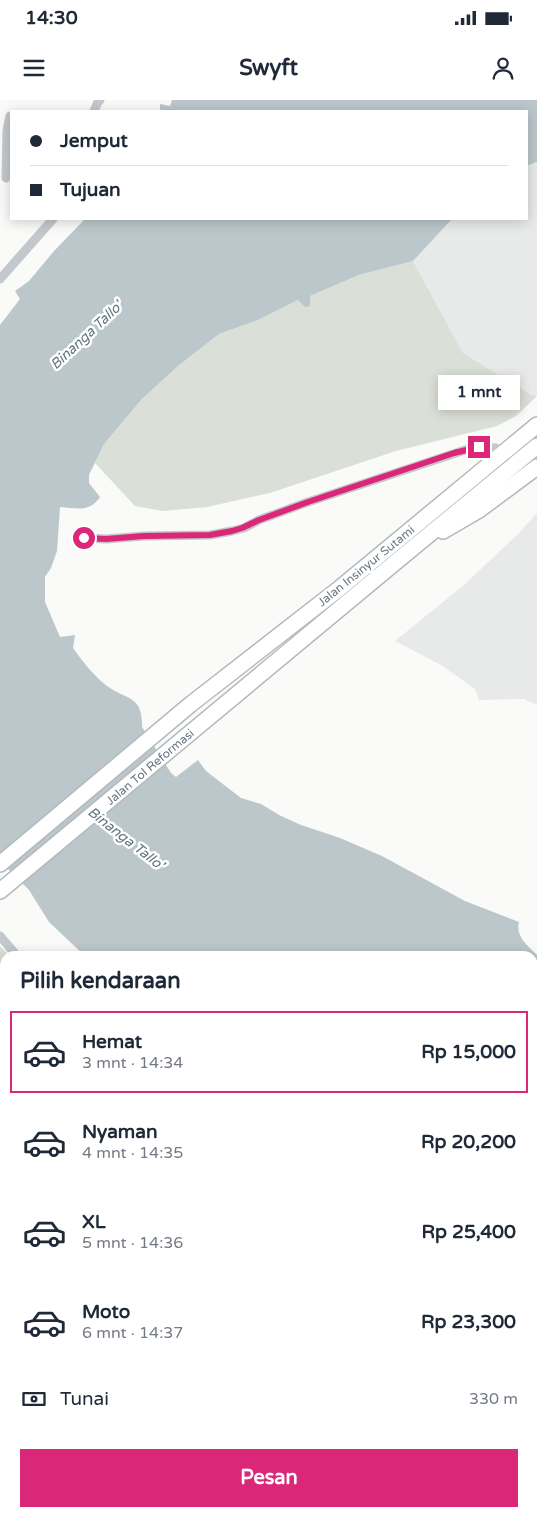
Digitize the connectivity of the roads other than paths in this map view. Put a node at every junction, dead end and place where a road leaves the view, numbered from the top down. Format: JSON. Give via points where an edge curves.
{"nodes":[{"id":1,"x":10,"y":116,"type":"dead end"},
{"id":2,"x":6,"y":178,"type":"edge"},
{"id":3,"x":52,"y":220,"type":"edge"},
{"id":4,"x":0,"y":279,"type":"edge"},
{"id":5,"x":537,"y":414,"type":"edge"},
{"id":6,"x":537,"y":425,"type":"edge"},
{"id":7,"x":537,"y":446,"type":"edge"},
{"id":8,"x":506,"y":450,"type":"junction"},
{"id":9,"x":537,"y":467,"type":"edge"},
{"id":10,"x":84,"y":538,"type":"dead end"},
{"id":11,"x":403,"y":556,"type":"junction"},
{"id":12,"x":191,"y":704,"type":"joint"},
{"id":13,"x":207,"y":719,"type":"joint"},
{"id":14,"x":0,"y":864,"type":"edge"},
{"id":15,"x":0,"y":891,"type":"edge"},
{"id":16,"x":0,"y":936,"type":"edge"},
{"id":17,"x":13,"y":951,"type":"edge"}],
"edges":[{"from":1,"to":2,"type":"street"},
{"from":3,"to":4,"type":"street"},
{"from":5,"to":8,"type":"highway"},
{"from":6,"to":8,"type":"highway","name":"Jalan Insinyur Sutami"},
{"from":7,"to":11,"type":"highway","name":"Jalan Insinyur Sutami"},
{"from":8,"to":10,"type":"street","via":[[486,447],[465,450],[232,531],[210,535]]},
{"from":8,"to":12,"type":"highway","name":"Jalan Insinyur Sutami","via":[[340,588]]},
{"from":9,"to":11,"type":"highway","via":[[479,510]]},
{"from":11,"to":13,"type":"highway","name":"Jalan Insinyur Sutami"},
{"from":12,"to":14,"type":"highway","name":"Jalan Tol Reformasi"},
{"from":13,"to":15,"type":"highway","name":"Jalan Tol Reformasi"},
{"from":16,"to":17,"type":"street"}]}
